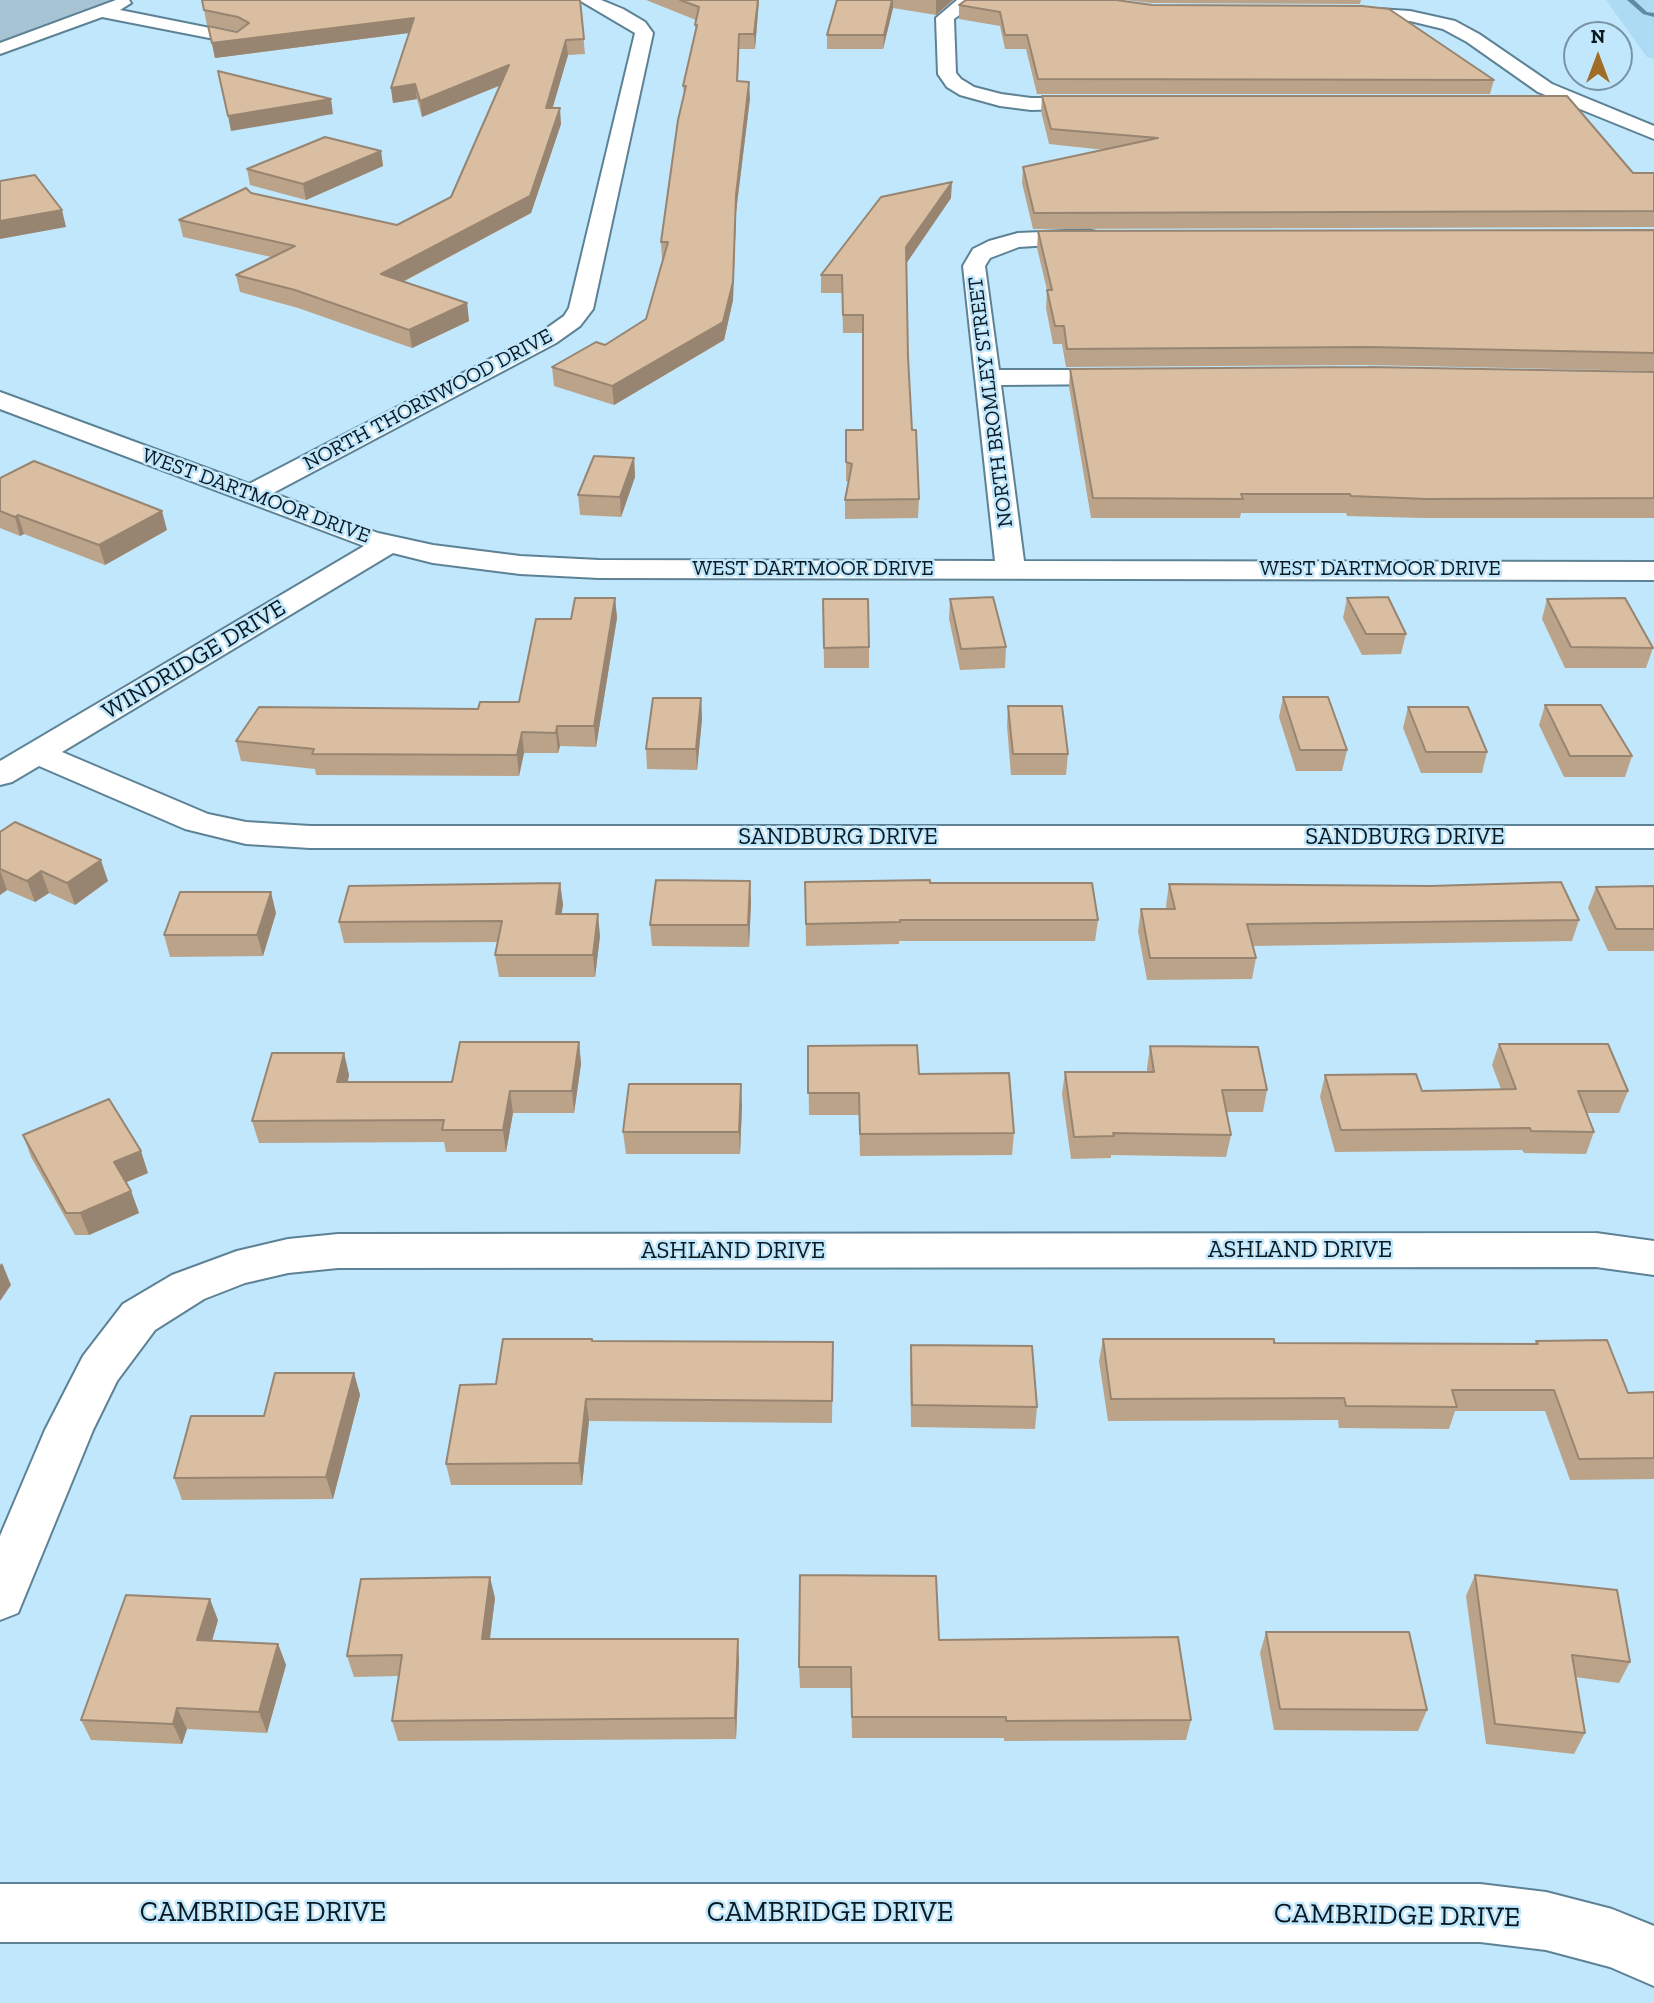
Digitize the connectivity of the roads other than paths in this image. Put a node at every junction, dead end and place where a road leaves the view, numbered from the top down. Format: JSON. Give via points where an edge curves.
{"nodes":[{"id":1,"x":134,"y":0,"type":"edge"},
{"id":2,"x":587,"y":0,"type":"edge"},
{"id":3,"x":971,"y":0,"type":"edge"},
{"id":4,"x":100,"y":11,"type":"junction"},
{"id":5,"x":1321,"y":12,"type":"edge"},
{"id":6,"x":240,"y":39,"type":"edge"},
{"id":7,"x":0,"y":49,"type":"edge"},
{"id":8,"x":1538,"y":103,"type":"edge"},
{"id":9,"x":1576,"y":103,"type":"junction"},
{"id":10,"x":1119,"y":104,"type":"edge"},
{"id":11,"x":1654,"y":133,"type":"edge"},
{"id":12,"x":1112,"y":237,"type":"edge"},
{"id":13,"x":1145,"y":377,"type":"edge"},
{"id":14,"x":987,"y":378,"type":"junction"},
{"id":15,"x":0,"y":400,"type":"edge"},
{"id":16,"x":249,"y":495,"type":"junction"},
{"id":17,"x":388,"y":544,"type":"junction"},
{"id":18,"x":1010,"y":569,"type":"junction"},
{"id":19,"x":1654,"y":571,"type":"edge"},
{"id":20,"x":37,"y":753,"type":"junction"},
{"id":21,"x":0,"y":775,"type":"edge"},
{"id":22,"x":1654,"y":837,"type":"edge"},
{"id":23,"x":1654,"y":1258,"type":"edge"},
{"id":24,"x":0,"y":1597,"type":"edge"},
{"id":25,"x":0,"y":1913,"type":"edge"},
{"id":26,"x":1654,"y":1956,"type":"edge"}],
"edges":[{"from":1,"to":4,"type":"street"},
{"from":2,"to":16,"type":"street","name":"NORTH THORNWOOD DRIVE","via":[[617,13],[644,33],[581,309],[548,338]]},
{"from":3,"to":10,"type":"street","via":[[945,18],[947,74],[954,83],[1000,100],[1031,104]]},
{"from":4,"to":6,"type":"street"},
{"from":4,"to":7,"type":"street"},
{"from":5,"to":9,"type":"street","via":[[1398,14],[1449,25]]},
{"from":8,"to":9,"type":"street"},
{"from":9,"to":11,"type":"street"},
{"from":12,"to":14,"type":"street","name":"NORTH BROMLEY STREET","via":[[1042,237],[981,254],[974,266]]},
{"from":13,"to":14,"type":"street"},
{"from":14,"to":18,"type":"street","name":"NORTH BROMLEY STREET"},
{"from":15,"to":16,"type":"street","name":"WEST DARTMOOR DRIVE"},
{"from":16,"to":17,"type":"street","name":"WEST DARTMOOR DRIVE"},
{"from":17,"to":18,"type":"street","name":"WEST DARTMOOR DRIVE","via":[[466,559],[562,568]]},
{"from":17,"to":20,"type":"street","name":"WINDRIDGE DRIVE"},
{"from":18,"to":19,"type":"street","name":"WEST DARTMOOR DRIVE"},
{"from":20,"to":21,"type":"street","name":"WINDRIDGE DRIVE"},
{"from":20,"to":22,"type":"street","name":"SANDBURG DRIVE","via":[[197,822],[246,833],[310,837]]},
{"from":23,"to":24,"type":"street","name":"ASHLAND DRIVE","via":[[1597,1250],[338,1251],[288,1256],[237,1268],[188,1287],[139,1317],[99,1370],[69,1430]]},
{"from":25,"to":26,"type":"street","name":"CAMBRIDGE DRIVE","via":[[1480,1913],[1546,1921],[1612,1938]]}]}
